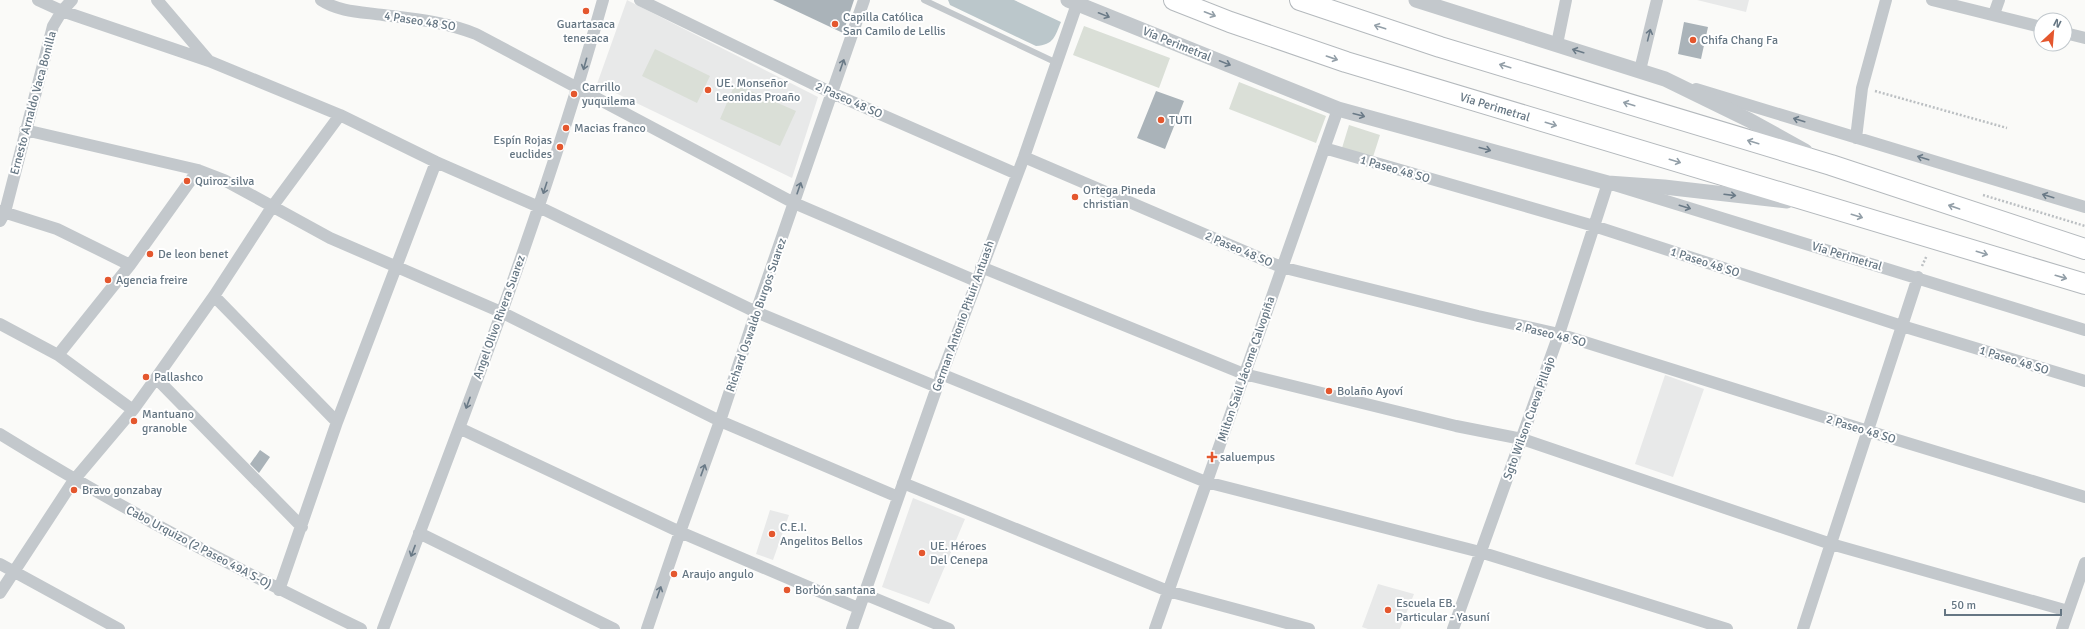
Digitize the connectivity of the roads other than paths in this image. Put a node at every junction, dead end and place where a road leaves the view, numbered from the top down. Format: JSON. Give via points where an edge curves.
{"nodes":[{"id":1,"x":38,"y":0,"type":"edge"},
{"id":2,"x":72,"y":0,"type":"edge"},
{"id":3,"x":157,"y":0,"type":"edge"},
{"id":4,"x":321,"y":0,"type":"edge"},
{"id":5,"x":603,"y":0,"type":"edge"},
{"id":6,"x":640,"y":0,"type":"edge"},
{"id":7,"x":864,"y":0,"type":"edge"},
{"id":8,"x":924,"y":0,"type":"edge"},
{"id":9,"x":1174,"y":0,"type":"edge"},
{"id":10,"x":1300,"y":0,"type":"edge"},
{"id":11,"x":1416,"y":0,"type":"edge"},
{"id":12,"x":1566,"y":0,"type":"edge"},
{"id":13,"x":1657,"y":0,"type":"edge"},
{"id":14,"x":1886,"y":0,"type":"edge"},
{"id":15,"x":1932,"y":0,"type":"edge"},
{"id":16,"x":1999,"y":0,"type":"edge"},
{"id":17,"x":1073,"y":2,"type":"edge"},
{"id":18,"x":1442,"y":4,"type":"edge"},
{"id":19,"x":62,"y":11,"type":"junction"},
{"id":20,"x":1994,"y":14,"type":"junction"},
{"id":21,"x":2033,"y":25,"type":"edge"},
{"id":22,"x":2073,"y":35,"type":"edge"},
{"id":23,"x":2085,"y":38,"type":"edge"},
{"id":24,"x":1557,"y":44,"type":"junction"},
{"id":25,"x":209,"y":61,"type":"junction"},
{"id":26,"x":1057,"y":63,"type":"junction"},
{"id":27,"x":1640,"y":70,"type":"junction"},
{"id":28,"x":1665,"y":79,"type":"junction"},
{"id":29,"x":578,"y":89,"type":"junction"},
{"id":30,"x":832,"y":93,"type":"junction"},
{"id":31,"x":1338,"y":109,"type":"junction"},
{"id":32,"x":340,"y":115,"type":"junction"},
{"id":33,"x":25,"y":130,"type":"junction"},
{"id":34,"x":1856,"y":138,"type":"junction"},
{"id":35,"x":1324,"y":148,"type":"junction"},
{"id":36,"x":1024,"y":157,"type":"junction"},
{"id":37,"x":436,"y":162,"type":"junction"},
{"id":38,"x":1831,"y":165,"type":"junction"},
{"id":39,"x":198,"y":170,"type":"junction"},
{"id":40,"x":1017,"y":174,"type":"junction"},
{"id":41,"x":1608,"y":183,"type":"junction"},
{"id":42,"x":794,"y":203,"type":"junction"},
{"id":43,"x":1820,"y":205,"type":"junction"},
{"id":44,"x":272,"y":207,"type":"junction"},
{"id":45,"x":539,"y":207,"type":"junction"},
{"id":46,"x":2085,"y":207,"type":"edge"},
{"id":47,"x":2,"y":215,"type":"edge"},
{"id":48,"x":1594,"y":226,"type":"junction"},
{"id":49,"x":2085,"y":249,"type":"edge"},
{"id":50,"x":130,"y":265,"type":"junction"},
{"id":51,"x":397,"y":266,"type":"junction"},
{"id":52,"x":981,"y":267,"type":"junction"},
{"id":53,"x":1282,"y":267,"type":"junction"},
{"id":54,"x":1918,"y":277,"type":"junction"},
{"id":55,"x":976,"y":281,"type":"junction"},
{"id":56,"x":2085,"y":284,"type":"edge"},
{"id":57,"x":214,"y":296,"type":"junction"},
{"id":58,"x":501,"y":312,"type":"junction"},
{"id":59,"x":756,"y":312,"type":"junction"},
{"id":60,"x":0,"y":324,"type":"edge"},
{"id":61,"x":1902,"y":326,"type":"junction"},
{"id":62,"x":2085,"y":330,"type":"edge"},
{"id":63,"x":1559,"y":334,"type":"junction"},
{"id":64,"x":58,"y":355,"type":"junction"},
{"id":65,"x":941,"y":374,"type":"junction"},
{"id":66,"x":1244,"y":374,"type":"junction"},
{"id":67,"x":156,"y":378,"type":"junction"},
{"id":68,"x":2085,"y":381,"type":"edge"},
{"id":69,"x":936,"y":387,"type":"junction"},
{"id":70,"x":133,"y":410,"type":"junction"},
{"id":71,"x":337,"y":422,"type":"junction"},
{"id":72,"x":720,"y":422,"type":"junction"},
{"id":73,"x":459,"y":428,"type":"junction"},
{"id":74,"x":1868,"y":431,"type":"junction"},
{"id":75,"x":0,"y":434,"type":"edge"},
{"id":76,"x":1522,"y":439,"type":"junction"},
{"id":77,"x":74,"y":480,"type":"junction"},
{"id":78,"x":1206,"y":482,"type":"junction"},
{"id":79,"x":903,"y":483,"type":"junction"},
{"id":80,"x":898,"y":497,"type":"junction"},
{"id":81,"x":2085,"y":497,"type":"edge"},
{"id":82,"x":302,"y":527,"type":"junction"},
{"id":83,"x":680,"y":532,"type":"junction"},
{"id":84,"x":419,"y":533,"type":"junction"},
{"id":85,"x":1831,"y":544,"type":"junction"},
{"id":86,"x":1480,"y":552,"type":"junction"},
{"id":87,"x":2085,"y":563,"type":"edge"},
{"id":88,"x":0,"y":564,"type":"edge"},
{"id":89,"x":13,"y":572,"type":"junction"},
{"id":90,"x":279,"y":590,"type":"junction"},
{"id":91,"x":1168,"y":592,"type":"junction"},
{"id":92,"x":0,"y":593,"type":"edge"},
{"id":93,"x":864,"y":594,"type":"junction"},
{"id":94,"x":858,"y":608,"type":"junction"},
{"id":95,"x":2068,"y":611,"type":"junction"},
{"id":96,"x":119,"y":629,"type":"edge"},
{"id":97,"x":361,"y":629,"type":"edge"},
{"id":98,"x":383,"y":629,"type":"edge"},
{"id":99,"x":614,"y":629,"type":"edge"},
{"id":100,"x":647,"y":629,"type":"edge"},
{"id":101,"x":852,"y":629,"type":"edge"},
{"id":102,"x":949,"y":629,"type":"edge"},
{"id":103,"x":1155,"y":629,"type":"edge"},
{"id":104,"x":1309,"y":629,"type":"edge"},
{"id":105,"x":1453,"y":629,"type":"edge"},
{"id":106,"x":1727,"y":629,"type":"edge"},
{"id":107,"x":1803,"y":629,"type":"edge"},
{"id":108,"x":2062,"y":629,"type":"edge"}],
"edges":[{"from":1,"to":19,"type":"street"},
{"from":2,"to":19,"type":"street","name":"Ernesto Arnaldo Vaca Bonilla"},
{"from":3,"to":25,"type":"street"},
{"from":4,"to":29,"type":"street","name":"4 Paseo 48 SO","via":[[340,9],[455,25]]},
{"from":5,"to":29,"type":"street","name":"Angel Olivo Rivera Suarez","one_way":true},
{"from":6,"to":30,"type":"street","name":"2 Paseo 48 SO"},
{"from":30,"to":7,"type":"street","name":"Richard Oswaldo Burgos Suarez","one_way":true},
{"from":8,"to":26,"type":"lane"},
{"from":9,"to":43,"type":"highway","name":"Vía Perimetral","one_way":true,"via":[[1346,62]]},
{"from":38,"to":10,"type":"highway","one_way":true,"via":[[1440,47]]},
{"from":11,"to":18,"type":"street"},
{"from":12,"to":24,"type":"street"},
{"from":27,"to":13,"type":"street","one_way":true},
{"from":14,"to":34,"type":"street","via":[[1862,88]]},
{"from":15,"to":20,"type":"street"},
{"from":16,"to":20,"type":"street"},
{"from":17,"to":26,"type":"street","name":"German Antonio Pituir Antuash"},
{"from":17,"to":31,"type":"street","name":"Vía Perimetral","one_way":true},
{"from":18,"to":24,"type":"street"},
{"from":19,"to":25,"type":"street"},
{"from":19,"to":33,"type":"street","name":"Ernesto Arnaldo Vaca Bonilla","via":[[53,26]]},
{"from":20,"to":21,"type":"street"},
{"from":22,"to":23,"type":"street"},
{"from":27,"to":24,"type":"street","one_way":true},
{"from":25,"to":32,"type":"street"},
{"from":26,"to":36,"type":"street","name":"German Antonio Pituir Antuash"},
{"from":27,"to":28,"type":"street"},
{"from":34,"to":28,"type":"street","one_way":true},
{"from":28,"to":38,"type":"street"},
{"from":29,"to":42,"type":"street","name":"4 Paseo 48 SO"},
{"from":29,"to":45,"type":"street","name":"Angel Olivo Rivera Suarez","one_way":true},
{"from":30,"to":40,"type":"street","name":"2 Paseo 48 SO"},
{"from":42,"to":30,"type":"street","name":"Richard Oswaldo Burgos Suarez","one_way":true},
{"from":31,"to":35,"type":"street","name":"Milton Saúl Jácome Calvopiña"},
{"from":31,"to":41,"type":"street","name":"Vía Perimetral","one_way":true},
{"from":32,"to":37,"type":"street"},
{"from":32,"to":44,"type":"street"},
{"from":33,"to":39,"type":"street"},
{"from":33,"to":47,"type":"street","name":"Ernesto Arnaldo Vaca Bonilla"},
{"from":46,"to":34,"type":"street","one_way":true},
{"from":35,"to":48,"type":"street","name":"1 Paseo 48 SO"},
{"from":35,"to":53,"type":"street","name":"Milton Saúl Jácome Calvopiña"},
{"from":36,"to":40,"type":"street","name":"German Antonio Pituir Antuash"},
{"from":36,"to":53,"type":"street","name":"2 Paseo 48 SO"},
{"from":37,"to":45,"type":"street"},
{"from":37,"to":51,"type":"street"},
{"from":49,"to":38,"type":"highway","one_way":true},
{"from":39,"to":44,"type":"street","via":[[224,180]]},
{"from":39,"to":50,"type":"street"},
{"from":40,"to":52,"type":"street","name":"German Antonio Pituir Antuash"},
{"from":41,"to":43,"type":"street","name":"Vía Perimetral","one_way":true},
{"from":41,"to":48,"type":"street","name":"Sgto Wilson Cueva Pillajo"},
{"from":41,"to":54,"type":"street","name":"Vía Perimetral","one_way":true},
{"from":42,"to":55,"type":"street","name":"4 Paseo 48 SO"},
{"from":42,"to":59,"type":"street","name":"Richard Oswaldo Burgos Suarez"},
{"from":43,"to":56,"type":"highway","name":"Vía Perimetral","one_way":true},
{"from":44,"to":51,"type":"street","via":[[330,238]]},
{"from":44,"to":57,"type":"street"},
{"from":45,"to":58,"type":"street","name":"Angel Olivo Rivera Suarez"},
{"from":45,"to":59,"type":"street"},
{"from":47,"to":50,"type":"street","via":[[57,229]]},
{"from":48,"to":61,"type":"street","name":"1 Paseo 48 SO"},
{"from":48,"to":63,"type":"street","name":"Sgto Wilson Cueva Pillajo"},
{"from":50,"to":64,"type":"street"},
{"from":51,"to":58,"type":"street"},
{"from":51,"to":71,"type":"street"},
{"from":52,"to":55,"type":"street","name":"German Antonio Pituir Antuash"},
{"from":52,"to":66,"type":"street"},
{"from":53,"to":63,"type":"street","name":"2 Paseo 48 SO"},
{"from":53,"to":66,"type":"street","name":"Milton Saúl Jácome Calvopiña"},
{"from":54,"to":61,"type":"street"},
{"from":54,"to":62,"type":"street","name":"Vía Perimetral"},
{"from":55,"to":65,"type":"street","name":"German Antonio Pituir Antuash"},
{"from":57,"to":67,"type":"street"},
{"from":57,"to":71,"type":"street"},
{"from":58,"to":72,"type":"street"},
{"from":58,"to":73,"type":"street","name":"Angel Olivo Rivera Suarez","one_way":true},
{"from":59,"to":69,"type":"street"},
{"from":59,"to":72,"type":"street","name":"Richard Oswaldo Burgos Suarez"},
{"from":60,"to":64,"type":"street"},
{"from":61,"to":68,"type":"street","name":"1 Paseo 48 SO"},
{"from":61,"to":74,"type":"street"},
{"from":63,"to":74,"type":"street","name":"2 Paseo 48 SO"},
{"from":63,"to":76,"type":"street","name":"Sgto Wilson Cueva Pillajo"},
{"from":64,"to":70,"type":"street"},
{"from":65,"to":69,"type":"street","name":"German Antonio Pituir Antuash"},
{"from":65,"to":78,"type":"street"},
{"from":66,"to":76,"type":"street","via":[[1456,426]]},
{"from":66,"to":78,"type":"street","name":"Milton Saúl Jácome Calvopiña"},
{"from":67,"to":70,"type":"street"},
{"from":67,"to":82,"type":"street"},
{"from":69,"to":79,"type":"street","name":"German Antonio Pituir Antuash"},
{"from":70,"to":77,"type":"street"},
{"from":71,"to":82,"type":"street"},
{"from":72,"to":80,"type":"street"},
{"from":83,"to":72,"type":"street","name":"Richard Oswaldo Burgos Suarez","one_way":true},
{"from":73,"to":83,"type":"street"},
{"from":73,"to":84,"type":"street","name":"Angel Olivo Rivera Suarez"},
{"from":74,"to":81,"type":"street","name":"2 Paseo 48 SO"},
{"from":74,"to":85,"type":"street"},
{"from":75,"to":77,"type":"street","name":"Cabo Urquizo (2 Paseo 49A S-O)"},
{"from":76,"to":85,"type":"street"},
{"from":76,"to":86,"type":"street","name":"Sgto Wilson Cueva Pillajo"},
{"from":77,"to":89,"type":"street"},
{"from":77,"to":90,"type":"street","name":"Cabo Urquizo (2 Paseo 49A S-O)"},
{"from":78,"to":86,"type":"street"},
{"from":78,"to":91,"type":"street","name":"Milton Saúl Jácome Calvopiña"},
{"from":79,"to":80,"type":"street","name":"German Antonio Pituir Antuash"},
{"from":79,"to":91,"type":"street"},
{"from":80,"to":93,"type":"street","name":"German Antonio Pituir Antuash"},
{"from":82,"to":90,"type":"street"},
{"from":83,"to":94,"type":"street"},
{"from":100,"to":83,"type":"street","name":"Richard Oswaldo Burgos Suarez","one_way":true},
{"from":84,"to":98,"type":"street","name":"Angel Olivo Rivera Suarez","one_way":true},
{"from":84,"to":99,"type":"street"},
{"from":85,"to":95,"type":"street"},
{"from":85,"to":107,"type":"street"},
{"from":86,"to":105,"type":"street","name":"Sgto Wilson Cueva Pillajo"},
{"from":86,"to":106,"type":"street"},
{"from":87,"to":95,"type":"street"},
{"from":88,"to":89,"type":"street"},
{"from":89,"to":92,"type":"street"},
{"from":89,"to":96,"type":"street"},
{"from":90,"to":97,"type":"street","name":"Cabo Urquizo (2 Paseo 49A S-O)"},
{"from":91,"to":103,"type":"street","name":"Milton Saúl Jácome Calvopiña"},
{"from":91,"to":104,"type":"street"},
{"from":93,"to":94,"type":"street","name":"German Antonio Pituir Antuash"},
{"from":93,"to":102,"type":"street"},
{"from":94,"to":101,"type":"street","name":"German Antonio Pituir Antuash"},
{"from":95,"to":108,"type":"street"}]}
